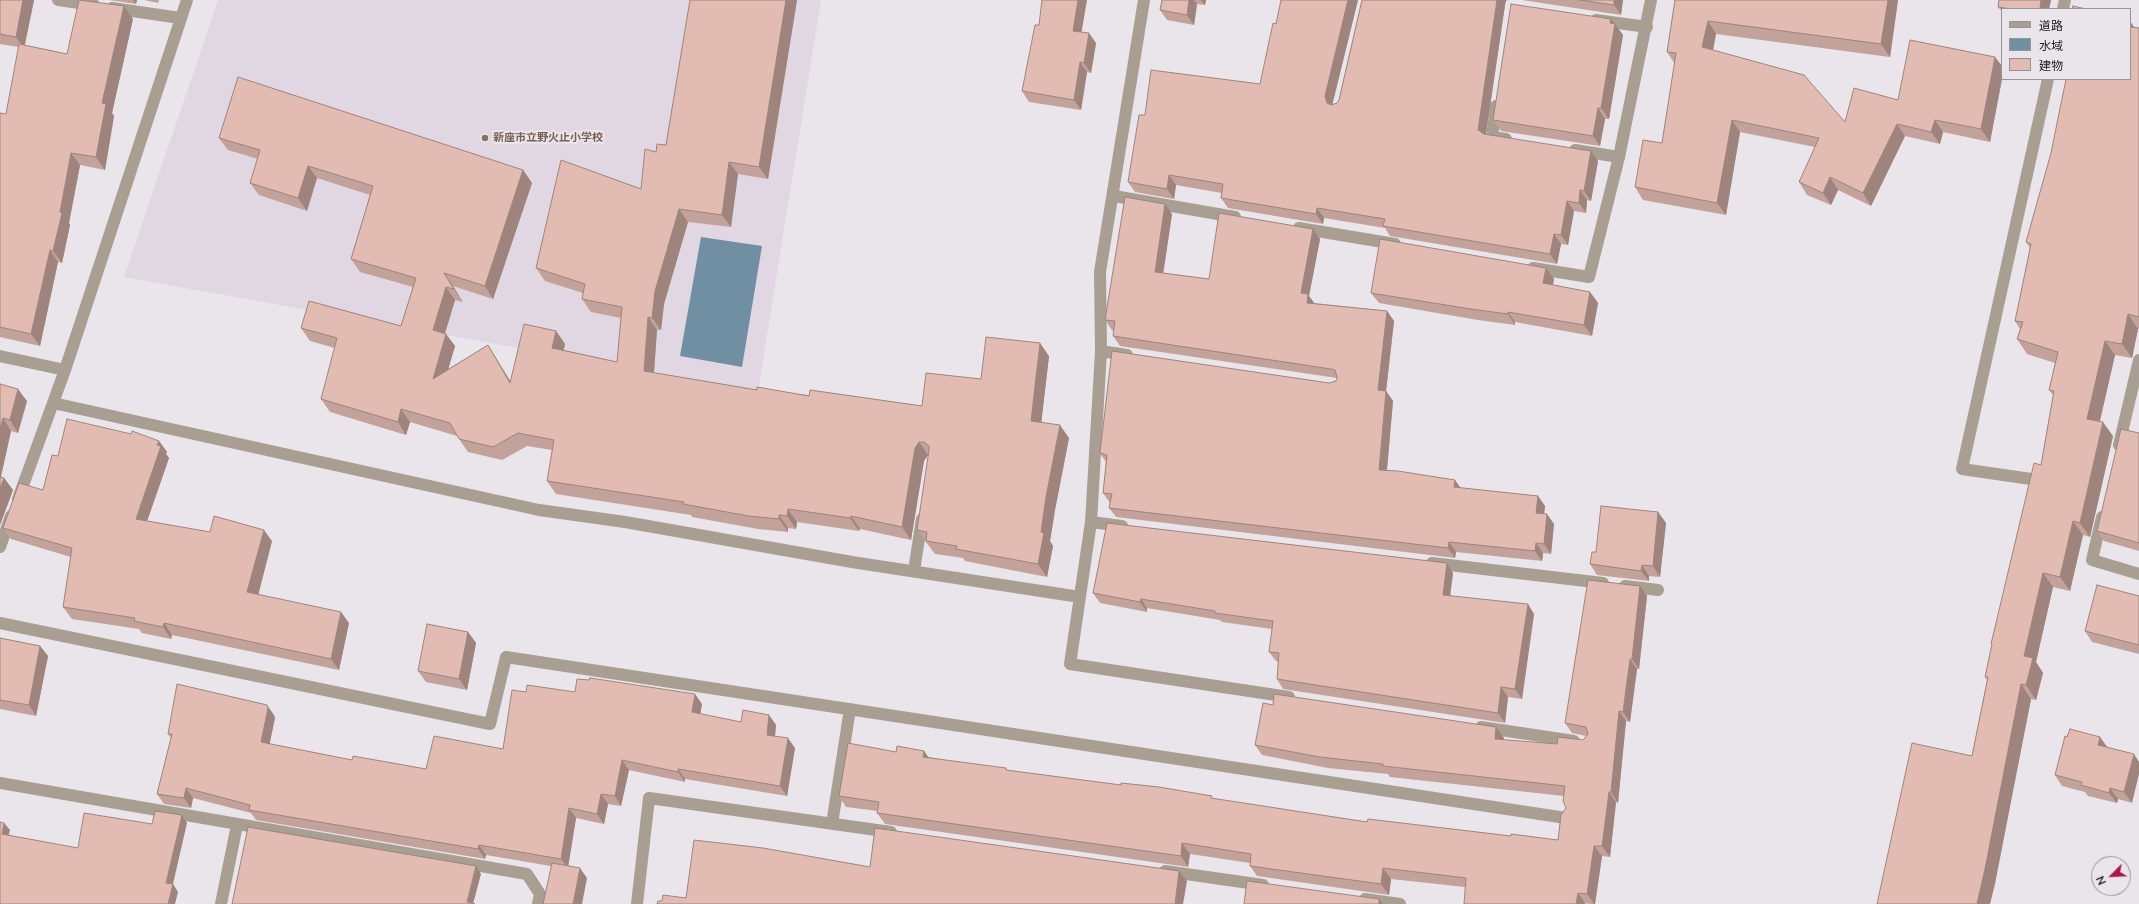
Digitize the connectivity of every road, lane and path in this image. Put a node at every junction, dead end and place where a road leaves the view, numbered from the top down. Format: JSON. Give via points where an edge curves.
{"nodes":[{"id":1,"x":58,"y":0,"type":"edge"},
{"id":2,"x":187,"y":0,"type":"edge"},
{"id":3,"x":1144,"y":0,"type":"edge"},
{"id":4,"x":1651,"y":0,"type":"edge"},
{"id":5,"x":180,"y":18,"type":"junction"},
{"id":6,"x":1587,"y":18,"type":"edge"},
{"id":7,"x":1647,"y":28,"type":"junction"},
{"id":8,"x":2048,"y":80,"type":"edge"},
{"id":9,"x":1499,"y":91,"type":"edge"},
{"id":10,"x":1522,"y":142,"type":"edge"},
{"id":11,"x":1566,"y":149,"type":"edge"},
{"id":12,"x":1619,"y":157,"type":"junction"},
{"id":13,"x":1114,"y":196,"type":"junction"},
{"id":14,"x":1246,"y":219,"type":"edge"},
{"id":15,"x":1285,"y":226,"type":"edge"},
{"id":16,"x":1410,"y":247,"type":"edge"},
{"id":17,"x":1519,"y":265,"type":"edge"},
{"id":18,"x":1101,"y":351,"type":"junction"},
{"id":19,"x":0,"y":356,"type":"edge"},
{"id":20,"x":1140,"y":356,"type":"edge"},
{"id":21,"x":2139,"y":360,"type":"edge"},
{"id":22,"x":65,"y":370,"type":"junction"},
{"id":23,"x":53,"y":403,"type":"junction"},
{"id":24,"x":2116,"y":460,"type":"edge"},
{"id":25,"x":2031,"y":479,"type":"edge"},
{"id":26,"x":2105,"y":506,"type":"edge"},
{"id":27,"x":924,"y":509,"type":"edge"},
{"id":28,"x":1091,"y":522,"type":"junction"},
{"id":29,"x":1130,"y":526,"type":"edge"},
{"id":30,"x":0,"y":547,"type":"edge"},
{"id":31,"x":1422,"y":562,"type":"edge"},
{"id":32,"x":914,"y":571,"type":"junction"},
{"id":33,"x":2139,"y":574,"type":"edge"},
{"id":34,"x":1658,"y":590,"type":"dead end"},
{"id":35,"x":1080,"y":597,"type":"junction"},
{"id":36,"x":0,"y":624,"type":"edge"},
{"id":37,"x":1298,"y":699,"type":"edge"},
{"id":38,"x":850,"y":709,"type":"junction"},
{"id":39,"x":1470,"y":725,"type":"edge"},
{"id":40,"x":1588,"y":743,"type":"edge"},
{"id":41,"x":0,"y":783,"type":"edge"},
{"id":42,"x":1566,"y":818,"type":"edge"},
{"id":43,"x":832,"y":824,"type":"junction"},
{"id":44,"x":236,"y":825,"type":"junction"},
{"id":45,"x":902,"y":834,"type":"edge"},
{"id":46,"x":1154,"y":869,"type":"edge"},
{"id":47,"x":1272,"y":886,"type":"edge"},
{"id":48,"x":1351,"y":897,"type":"edge"},
{"id":49,"x":221,"y":904,"type":"edge"},
{"id":50,"x":538,"y":904,"type":"edge"},
{"id":51,"x":637,"y":904,"type":"edge"},
{"id":52,"x":1393,"y":904,"type":"edge"}],
"edges":[{"from":1,"to":5,"type":"street"},
{"from":2,"to":5,"type":"street"},
{"from":3,"to":13,"type":"street"},
{"from":4,"to":7,"type":"street"},
{"from":5,"to":22,"type":"street"},
{"from":6,"to":7,"type":"street"},
{"from":7,"to":12,"type":"street"},
{"from":8,"to":25,"type":"street","via":[[1962,469]]},
{"from":9,"to":10,"type":"street","via":[[1492,137]]},
{"from":11,"to":12,"type":"street"},
{"from":12,"to":17,"type":"street","via":[[1589,277]]},
{"from":13,"to":14,"type":"street"},
{"from":13,"to":18,"type":"street","via":[[1100,272]]},
{"from":15,"to":16,"type":"street"},
{"from":18,"to":20,"type":"street"},
{"from":18,"to":28,"type":"street"},
{"from":19,"to":22,"type":"street"},
{"from":21,"to":24,"type":"street"},
{"from":22,"to":23,"type":"street"},
{"from":23,"to":30,"type":"street"},
{"from":23,"to":32,"type":"street","via":[[538,510],[625,522]]},
{"from":26,"to":33,"type":"street","via":[[2092,560]]},
{"from":27,"to":32,"type":"street"},
{"from":28,"to":29,"type":"street"},
{"from":28,"to":35,"type":"street"},
{"from":31,"to":34,"type":"street"},
{"from":32,"to":35,"type":"street"},
{"from":35,"to":37,"type":"street","via":[[1070,664]]},
{"from":36,"to":38,"type":"street","via":[[490,724],[506,657]]},
{"from":38,"to":42,"type":"street"},
{"from":38,"to":43,"type":"street"},
{"from":39,"to":40,"type":"street"},
{"from":41,"to":44,"type":"street"},
{"from":43,"to":45,"type":"street"},
{"from":43,"to":51,"type":"street","via":[[649,798]]},
{"from":44,"to":49,"type":"street"},
{"from":44,"to":50,"type":"street","via":[[527,874],[540,894]]},
{"from":46,"to":47,"type":"street"},
{"from":48,"to":52,"type":"street"}]}
